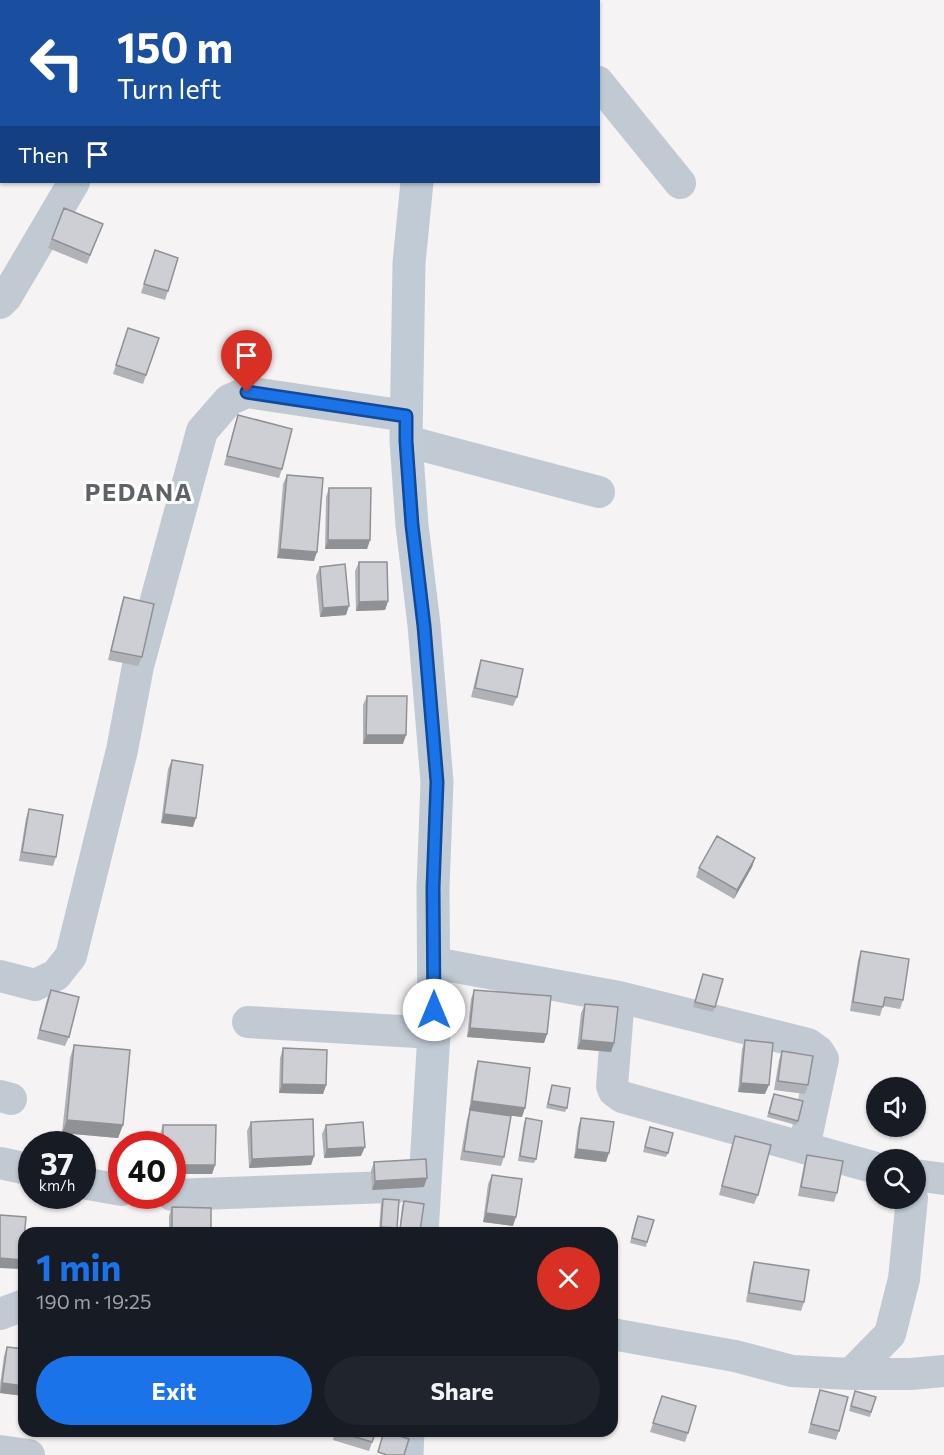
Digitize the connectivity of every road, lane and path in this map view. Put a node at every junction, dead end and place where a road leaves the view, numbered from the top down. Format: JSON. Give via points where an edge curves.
{"nodes":[{"id":1,"x":600,"y":84,"type":"edge"},
{"id":2,"x":73,"y":183,"type":"edge"},
{"id":3,"x":417,"y":183,"type":"edge"},
{"id":4,"x":680,"y":183,"type":"dead end"},
{"id":5,"x":0,"y":303,"type":"edge"},
{"id":6,"x":406,"y":429,"type":"junction"},
{"id":7,"x":598,"y":492,"type":"dead end"},
{"id":8,"x":434,"y":963,"type":"junction"},
{"id":9,"x":0,"y":976,"type":"edge"},
{"id":10,"x":619,"y":997,"type":"junction"},
{"id":11,"x":248,"y":1022,"type":"dead end"},
{"id":12,"x":434,"y":1033,"type":"junction"},
{"id":13,"x":804,"y":1148,"type":"junction"},
{"id":14,"x":0,"y":1163,"type":"edge"},
{"id":15,"x":866,"y":1165,"type":"edge"},
{"id":16,"x":18,"y":1167,"type":"edge"},
{"id":17,"x":926,"y":1177,"type":"edge"},
{"id":18,"x":944,"y":1179,"type":"edge"},
{"id":19,"x":425,"y":1185,"type":"junction"},
{"id":20,"x":186,"y":1194,"type":"edge"},
{"id":21,"x":911,"y":1209,"type":"edge"},
{"id":22,"x":422,"y":1227,"type":"edge"},
{"id":23,"x":18,"y":1307,"type":"edge"},
{"id":24,"x":0,"y":1314,"type":"edge"},
{"id":25,"x":618,"y":1335,"type":"edge"},
{"id":26,"x":944,"y":1371,"type":"edge"},
{"id":27,"x":850,"y":1374,"type":"junction"},
{"id":28,"x":408,"y":1437,"type":"edge"},
{"id":29,"x":0,"y":1451,"type":"edge"},
{"id":30,"x":29,"y":1455,"type":"edge"},
{"id":31,"x":407,"y":1455,"type":"edge"}],
"edges":[{"from":1,"to":4,"type":"street"},
{"from":2,"to":5,"type":"street"},
{"from":3,"to":6,"type":"street","via":[[409,263]]},
{"from":6,"to":7,"type":"street"},
{"from":6,"to":8,"type":"street","via":[[437,782]]},
{"from":6,"to":9,"type":"street","via":[[247,392],[229,400],[202,431],[138,666],[122,750],[70,956],[56,975],[35,985]]},
{"from":8,"to":10,"type":"street"},
{"from":8,"to":12,"type":"street"},
{"from":10,"to":13,"type":"street","via":[[614,1091],[622,1097]]},
{"from":10,"to":13,"type":"street","via":[[808,1044],[818,1051],[823,1059]]},
{"from":11,"to":12,"type":"street"},
{"from":12,"to":19,"type":"street"},
{"from":13,"to":15,"type":"street"},
{"from":14,"to":16,"type":"street"},
{"from":17,"to":18,"type":"street"},
{"from":19,"to":20,"type":"street"},
{"from":19,"to":22,"type":"street"},
{"from":21,"to":27,"type":"street","via":[[904,1279],[890,1334]]},
{"from":23,"to":24,"type":"street"},
{"from":25,"to":27,"type":"street","via":[[735,1356],[792,1371]]},
{"from":26,"to":27,"type":"street"},
{"from":28,"to":31,"type":"street"},
{"from":29,"to":30,"type":"street"}]}
